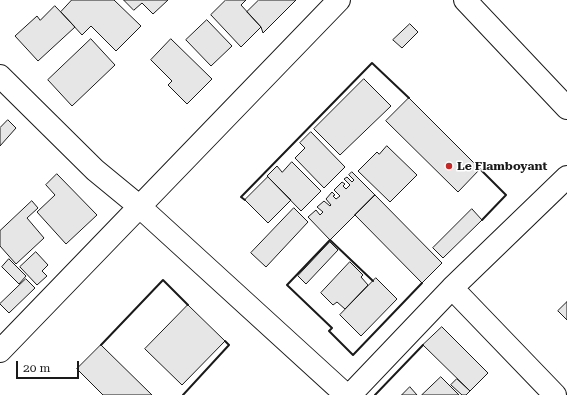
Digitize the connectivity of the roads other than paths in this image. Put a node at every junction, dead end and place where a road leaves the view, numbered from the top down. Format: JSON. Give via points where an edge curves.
{"nodes":[{"id":1,"x":339,"y":0,"type":"edge"},
{"id":2,"x":465,"y":0,"type":"edge"},
{"id":3,"x":0,"y":76,"type":"edge"},
{"id":4,"x":567,"y":108,"type":"edge"},
{"id":5,"x":567,"y":178,"type":"edge"},
{"id":6,"x":140,"y":207,"type":"junction"},
{"id":7,"x":452,"y":288,"type":"junction"},
{"id":8,"x":0,"y":351,"type":"edge"},
{"id":9,"x":346,"y":395,"type":"edge"},
{"id":10,"x":350,"y":395,"type":"edge"},
{"id":11,"x":555,"y":395,"type":"edge"}],
"edges":[{"from":1,"to":6,"type":"street"},
{"from":2,"to":4,"type":"street"},
{"from":3,"to":6,"type":"street","via":[[95,170]]},
{"from":5,"to":7,"type":"street"},
{"from":6,"to":8,"type":"street"},
{"from":6,"to":9,"type":"street"},
{"from":7,"to":10,"type":"street"},
{"from":7,"to":11,"type":"street"}]}
